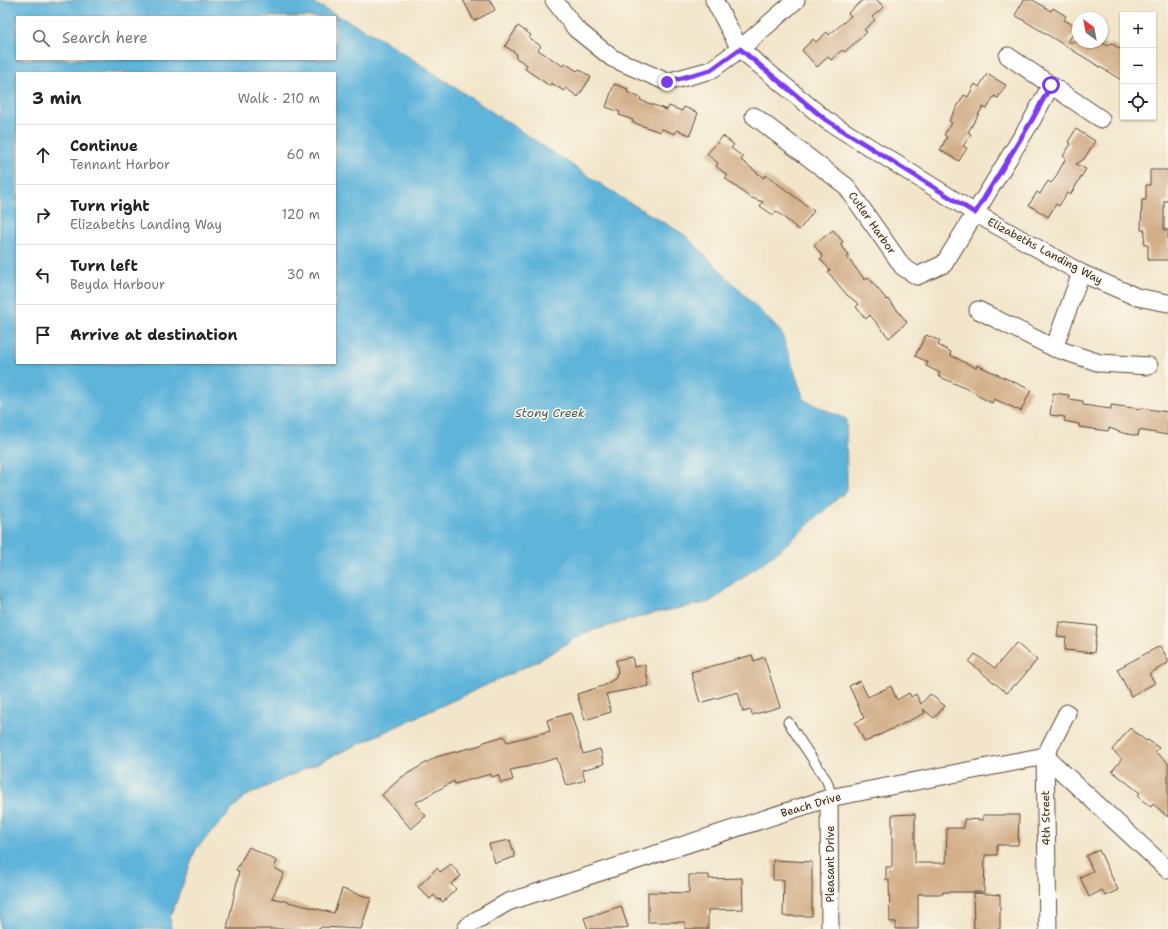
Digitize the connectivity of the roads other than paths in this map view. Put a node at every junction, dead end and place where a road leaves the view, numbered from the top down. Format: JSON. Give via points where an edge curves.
{"nodes":[{"id":1,"x":554,"y":0,"type":"edge"},
{"id":2,"x":714,"y":0,"type":"edge"},
{"id":3,"x":796,"y":0,"type":"edge"},
{"id":4,"x":740,"y":49,"type":"junction"},
{"id":5,"x":1008,"y":56,"type":"dead end"},
{"id":6,"x":1051,"y":85,"type":"junction"},
{"id":7,"x":754,"y":116,"type":"dead end"},
{"id":8,"x":1101,"y":119,"type":"dead end"},
{"id":9,"x":975,"y":213,"type":"junction"},
{"id":10,"x":1081,"y":273,"type":"junction"},
{"id":11,"x":1168,"y":303,"type":"edge"},
{"id":12,"x":978,"y":310,"type":"dead end"},
{"id":13,"x":1054,"y":348,"type":"junction"},
{"id":14,"x":1149,"y":366,"type":"dead end"},
{"id":15,"x":1067,"y":713,"type":"dead end"},
{"id":16,"x":788,"y":722,"type":"dead end"},
{"id":17,"x":1045,"y":756,"type":"junction"},
{"id":18,"x":831,"y":798,"type":"junction"},
{"id":19,"x":1166,"y":864,"type":"edge"},
{"id":20,"x":466,"y":929,"type":"edge"},
{"id":21,"x":830,"y":929,"type":"edge"},
{"id":22,"x":1048,"y":929,"type":"edge"}],
"edges":[{"from":1,"to":4,"type":"street","via":[[576,29],[612,58],[667,82],[711,70]]},
{"from":2,"to":4,"type":"street","name":"Elizabeths Landing Way"},
{"from":3,"to":4,"type":"street"},
{"from":4,"to":9,"type":"street","name":"Elizabeths Landing Way","via":[[826,120]]},
{"from":5,"to":6,"type":"street"},
{"from":6,"to":8,"type":"street"},
{"from":6,"to":9,"type":"street"},
{"from":7,"to":9,"type":"street","name":"Cutler Harbor","via":[[846,186],[903,267],[917,276],[944,264]]},
{"from":9,"to":10,"type":"street","name":"Elizabeths Landing Way"},
{"from":10,"to":11,"type":"street","name":"Elizabeths Landing Way","via":[[1137,297]]},
{"from":10,"to":13,"type":"street"},
{"from":12,"to":13,"type":"street"},
{"from":13,"to":14,"type":"street","via":[[1100,363]]},
{"from":15,"to":17,"type":"street","name":"4th Street"},
{"from":16,"to":18,"type":"lane","via":[[827,781]]},
{"from":17,"to":18,"type":"street","name":"Beach Drive"},
{"from":17,"to":19,"type":"street","via":[[1139,844]]},
{"from":17,"to":22,"type":"street","name":"4th Street"},
{"from":18,"to":20,"type":"street","name":"Beach Drive","via":[[508,902],[470,924]]},
{"from":18,"to":21,"type":"street","name":"Pleasant Drive"}]}
